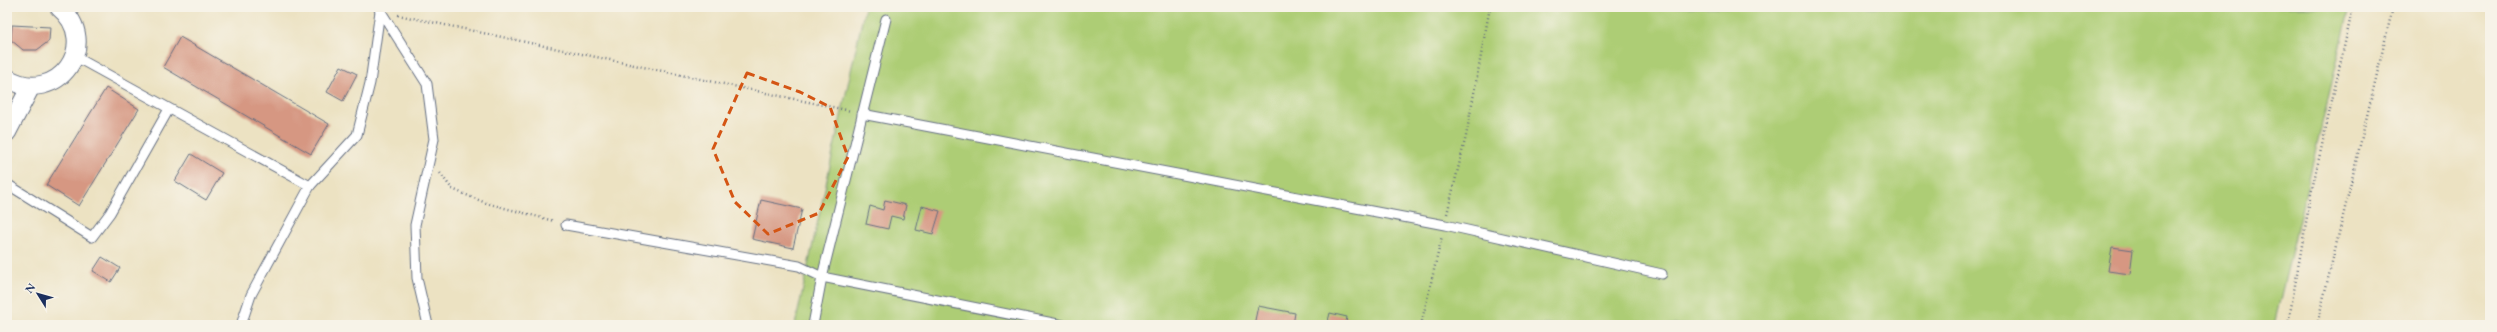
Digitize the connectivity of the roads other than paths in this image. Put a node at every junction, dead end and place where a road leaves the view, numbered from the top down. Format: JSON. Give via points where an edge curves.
{"nodes":[{"id":1,"x":62,"y":9,"type":"edge"},
{"id":2,"x":379,"y":9,"type":"edge"},
{"id":3,"x":886,"y":19,"type":"dead end"},
{"id":4,"x":74,"y":56,"type":"junction"},
{"id":5,"x":7,"y":78,"type":"edge"},
{"id":6,"x":31,"y":86,"type":"junction"},
{"id":7,"x":169,"y":109,"type":"junction"},
{"id":8,"x":862,"y":114,"type":"junction"},
{"id":9,"x":7,"y":132,"type":"edge"},
{"id":10,"x":7,"y":184,"type":"edge"},
{"id":11,"x":310,"y":186,"type":"junction"},
{"id":12,"x":566,"y":225,"type":"road end"},
{"id":13,"x":1662,"y":274,"type":"dead end"},
{"id":14,"x":822,"y":277,"type":"junction"},
{"id":15,"x":241,"y":325,"type":"edge"},
{"id":16,"x":428,"y":325,"type":"edge"},
{"id":17,"x":813,"y":325,"type":"edge"},
{"id":18,"x":1063,"y":325,"type":"edge"}],
"edges":[{"from":1,"to":4,"type":"street","via":[[76,33]]},
{"from":2,"to":11,"type":"lane","via":[[370,83],[357,135]]},
{"from":2,"to":16,"type":"lane","via":[[427,84],[434,139],[415,224],[417,278]]},
{"from":3,"to":8,"type":"lane"},
{"from":4,"to":6,"type":"street","via":[[69,67],[53,82]]},
{"from":4,"to":7,"type":"lane"},
{"from":5,"to":6,"type":"street"},
{"from":6,"to":9,"type":"street"},
{"from":7,"to":10,"type":"lane","via":[[114,206],[92,237]]},
{"from":7,"to":11,"type":"lane"},
{"from":8,"to":13,"type":"lane","via":[[1445,225]]},
{"from":8,"to":14,"type":"lane"},
{"from":11,"to":15,"type":"lane","via":[[251,295]]},
{"from":12,"to":14,"type":"lane","via":[[799,266]]},
{"from":14,"to":17,"type":"lane"},
{"from":14,"to":18,"type":"lane"}]}
